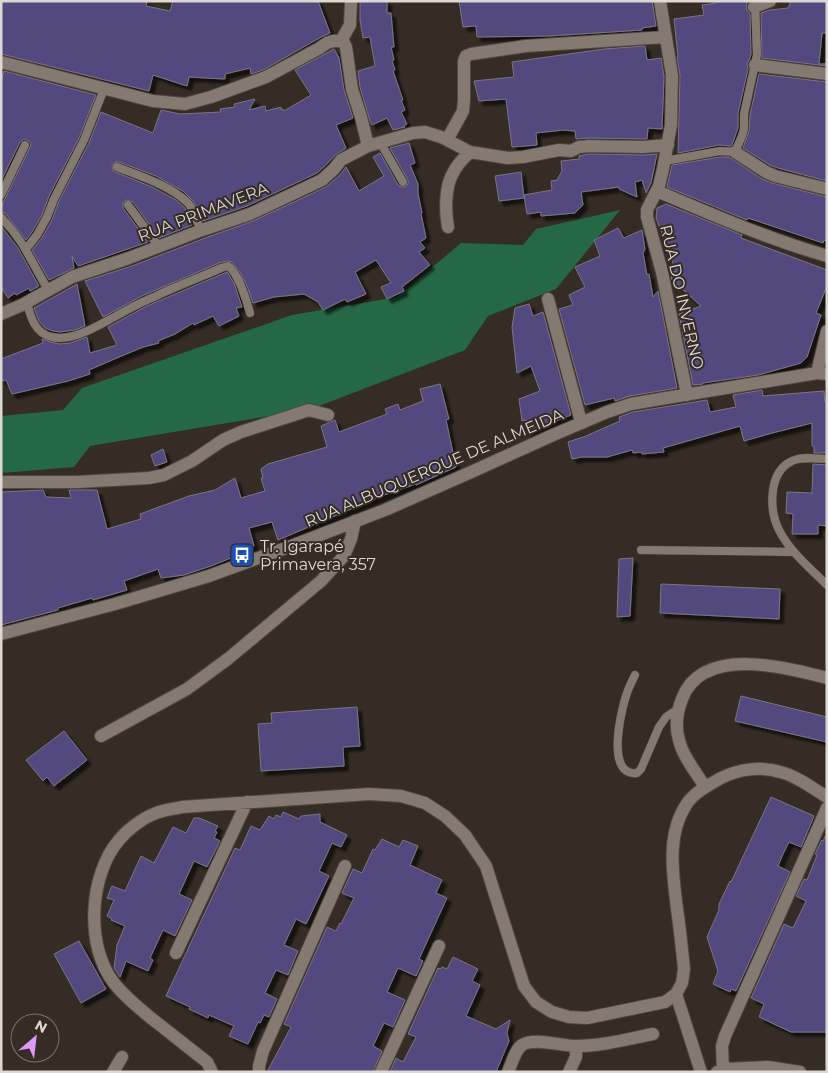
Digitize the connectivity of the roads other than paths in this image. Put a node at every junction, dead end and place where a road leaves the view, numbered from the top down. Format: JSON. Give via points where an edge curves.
{"nodes":[{"id":1,"x":351,"y":1,"type":"edge"},
{"id":2,"x":660,"y":1,"type":"edge"},
{"id":3,"x":770,"y":1,"type":"edge"},
{"id":4,"x":755,"y":4,"type":"edge"},
{"id":5,"x":666,"y":37,"type":"junction"},
{"id":6,"x":341,"y":41,"type":"junction"},
{"id":7,"x":1,"y":62,"type":"edge"},
{"id":8,"x":755,"y":65,"type":"junction"},
{"id":9,"x":827,"y":74,"type":"edge"},
{"id":10,"x":104,"y":89,"type":"junction"},
{"id":11,"x":447,"y":140,"type":"junction"},
{"id":12,"x":374,"y":144,"type":"junction"},
{"id":13,"x":25,"y":145,"type":"dead end"},
{"id":14,"x":668,"y":145,"type":"junction"},
{"id":15,"x":470,"y":152,"type":"junction"},
{"id":16,"x":735,"y":152,"type":"junction"},
{"id":17,"x":665,"y":161,"type":"junction"},
{"id":18,"x":117,"y":167,"type":"dead end"},
{"id":19,"x":403,"y":182,"type":"dead end"},
{"id":20,"x":827,"y":189,"type":"edge"},
{"id":21,"x":657,"y":191,"type":"junction"},
{"id":22,"x":1,"y":195,"type":"edge"},
{"id":23,"x":128,"y":205,"type":"dead end"},
{"id":24,"x":1,"y":217,"type":"edge"},
{"id":25,"x":448,"y":227,"type":"dead end"},
{"id":26,"x":202,"y":230,"type":"junction"},
{"id":27,"x":159,"y":247,"type":"junction"},
{"id":28,"x":26,"y":249,"type":"junction"},
{"id":29,"x":827,"y":256,"type":"edge"},
{"id":30,"x":48,"y":290,"type":"junction"},
{"id":31,"x":548,"y":299,"type":"dead end"},
{"id":32,"x":27,"y":302,"type":"junction"},
{"id":33,"x":250,"y":313,"type":"dead end"},
{"id":34,"x":1,"y":314,"type":"edge"},
{"id":35,"x":827,"y":331,"type":"edge"},
{"id":36,"x":822,"y":374,"type":"edge"},
{"id":37,"x":687,"y":395,"type":"junction"},
{"id":38,"x":328,"y":415,"type":"dead end"},
{"id":39,"x":581,"y":422,"type":"junction"},
{"id":40,"x":827,"y":459,"type":"edge"},
{"id":41,"x":1,"y":482,"type":"edge"},
{"id":42,"x":354,"y":521,"type":"junction"},
{"id":43,"x":641,"y":550,"type":"dead end"},
{"id":44,"x":793,"y":552,"type":"junction"},
{"id":45,"x":827,"y":585,"type":"edge"},
{"id":46,"x":1,"y":634,"type":"edge"},
{"id":47,"x":635,"y":675,"type":"dead end"},
{"id":48,"x":827,"y":678,"type":"edge"},
{"id":49,"x":678,"y":709,"type":"junction"},
{"id":50,"x":100,"y":736,"type":"dead end"},
{"id":51,"x":705,"y":787,"type":"junction"},
{"id":52,"x":827,"y":797,"type":"edge"},
{"id":53,"x":246,"y":802,"type":"junction"},
{"id":54,"x":827,"y":808,"type":"edge"},
{"id":55,"x":345,"y":866,"type":"dead end"},
{"id":56,"x":439,"y":946,"type":"dead end"},
{"id":57,"x":176,"y":953,"type":"dead end"},
{"id":58,"x":676,"y":994,"type":"junction"},
{"id":59,"x":654,"y":1034,"type":"dead end"},
{"id":60,"x":576,"y":1046,"type":"junction"},
{"id":61,"x":122,"y":1057,"type":"dead end"},
{"id":62,"x":720,"y":1070,"type":"edge"},
{"id":63,"x":112,"y":1072,"type":"edge"},
{"id":64,"x":212,"y":1072,"type":"edge"},
{"id":65,"x":259,"y":1072,"type":"edge"},
{"id":66,"x":381,"y":1072,"type":"edge"},
{"id":67,"x":508,"y":1072,"type":"edge"},
{"id":68,"x":569,"y":1072,"type":"edge"},
{"id":69,"x":701,"y":1072,"type":"edge"},
{"id":70,"x":800,"y":1072,"type":"edge"}],
"edges":[{"from":1,"to":6,"type":"street","via":[[350,25]]},
{"from":2,"to":5,"type":"street","name":"RUA DO INVERNO"},
{"from":3,"to":4,"type":"street"},
{"from":4,"to":8,"type":"lane"},
{"from":5,"to":11,"type":"street","via":[[526,46],[466,56],[463,111]]},
{"from":5,"to":14,"type":"street","name":"RUA DO INVERNO","via":[[672,75]]},
{"from":6,"to":10,"type":"street","via":[[327,43],[266,77],[185,104],[153,101]]},
{"from":6,"to":12,"type":"street","via":[[346,47],[352,90]]},
{"from":7,"to":10,"type":"street"},
{"from":8,"to":9,"type":"street"},
{"from":8,"to":16,"type":"lane","via":[[744,114],[744,129]]},
{"from":10,"to":28,"type":"lane","via":[[47,217]]},
{"from":11,"to":12,"type":"street","name":"RUA PRIMAVERA","via":[[425,132],[413,132]]},
{"from":11,"to":15,"type":"street","name":"RUA PRIMAVERA"},
{"from":12,"to":19,"type":"lane"},
{"from":12,"to":26,"type":"street","name":"RUA PRIMAVERA","via":[[342,160],[322,180],[250,214]]},
{"from":13,"to":22,"type":"lane"},
{"from":14,"to":15,"type":"street","name":"RUA PRIMAVERA","via":[[643,148],[589,146],[508,158]]},
{"from":14,"to":17,"type":"street","name":"RUA DO INVERNO"},
{"from":15,"to":25,"type":"street","via":[[449,181]]},
{"from":16,"to":17,"type":"lane","via":[[720,151]]},
{"from":16,"to":20,"type":"street","via":[[775,176]]},
{"from":17,"to":21,"type":"street","name":"RUA DO INVERNO"},
{"from":18,"to":26,"type":"lane","via":[[161,185],[189,203]]},
{"from":21,"to":29,"type":"street","via":[[758,233]]},
{"from":21,"to":37,"type":"street","name":"RUA DO INVERNO","via":[[647,210],[647,218],[662,272]]},
{"from":23,"to":27,"type":"lane"},
{"from":24,"to":28,"type":"lane"},
{"from":26,"to":27,"type":"street","name":"RUA PRIMAVERA"},
{"from":27,"to":30,"type":"street","name":"RUA PRIMAVERA","via":[[72,277]]},
{"from":28,"to":30,"type":"lane"},
{"from":30,"to":32,"type":"street","name":"RUA PRIMAVERA"},
{"from":31,"to":39,"type":"street"},
{"from":32,"to":33,"type":"lane","via":[[33,322],[40,331],[51,337],[64,338],[98,326],[152,298],[228,266],[236,275]]},
{"from":32,"to":34,"type":"street","name":"RUA PRIMAVERA"},
{"from":35,"to":36,"type":"street"},
{"from":36,"to":37,"type":"street","name":"RUA ALBUQUERQUE DE ALMEIDA"},
{"from":37,"to":39,"type":"street","name":"RUA ALBUQUERQUE DE ALMEIDA","via":[[631,404]]},
{"from":38,"to":41,"type":"street","via":[[309,410],[241,432],[164,475],[77,482]]},
{"from":39,"to":42,"type":"street","name":"RUA ALBUQUERQUE DE ALMEIDA"},
{"from":40,"to":44,"type":"lane","via":[[792,461],[776,479],[772,491],[774,519]]},
{"from":42,"to":46,"type":"street","name":"RUA ALBUQUERQUE DE ALMEIDA","via":[[209,576]]},
{"from":42,"to":50,"type":"street","via":[[352,539],[344,556],[321,581],[187,689]]},
{"from":43,"to":44,"type":"lane"},
{"from":44,"to":45,"type":"lane"},
{"from":47,"to":49,"type":"lane","via":[[627,693],[619,729],[619,761],[626,771],[631,774],[641,769],[659,727]]},
{"from":48,"to":49,"type":"street","via":[[771,665],[722,666],[695,680]]},
{"from":49,"to":51,"type":"street","via":[[679,740]]},
{"from":51,"to":52,"type":"street","via":[[733,772],[759,768],[781,772]]},
{"from":51,"to":58,"type":"street","via":[[686,804],[676,825],[672,868],[684,969],[682,984]]},
{"from":53,"to":57,"type":"street"},
{"from":53,"to":58,"type":"street","via":[[369,794],[401,796],[425,803],[466,835],[486,866],[524,986],[536,1002],[552,1012],[587,1018],[664,1002]]},
{"from":53,"to":64,"type":"street","via":[[182,806],[156,813],[135,825],[119,840],[106,861],[94,910],[95,937],[101,960],[113,982],[131,1002],[206,1062]]},
{"from":54,"to":62,"type":"street","via":[[725,1036]]},
{"from":55,"to":65,"type":"street","via":[[263,1051]]},
{"from":56,"to":66,"type":"street"},
{"from":58,"to":69,"type":"street"},
{"from":59,"to":60,"type":"street"},
{"from":60,"to":67,"type":"street","via":[[533,1041],[524,1043],[518,1048]]},
{"from":60,"to":68,"type":"street","via":[[576,1057]]},
{"from":61,"to":63,"type":"street"},
{"from":62,"to":70,"type":"street","via":[[768,1067]]}]}
